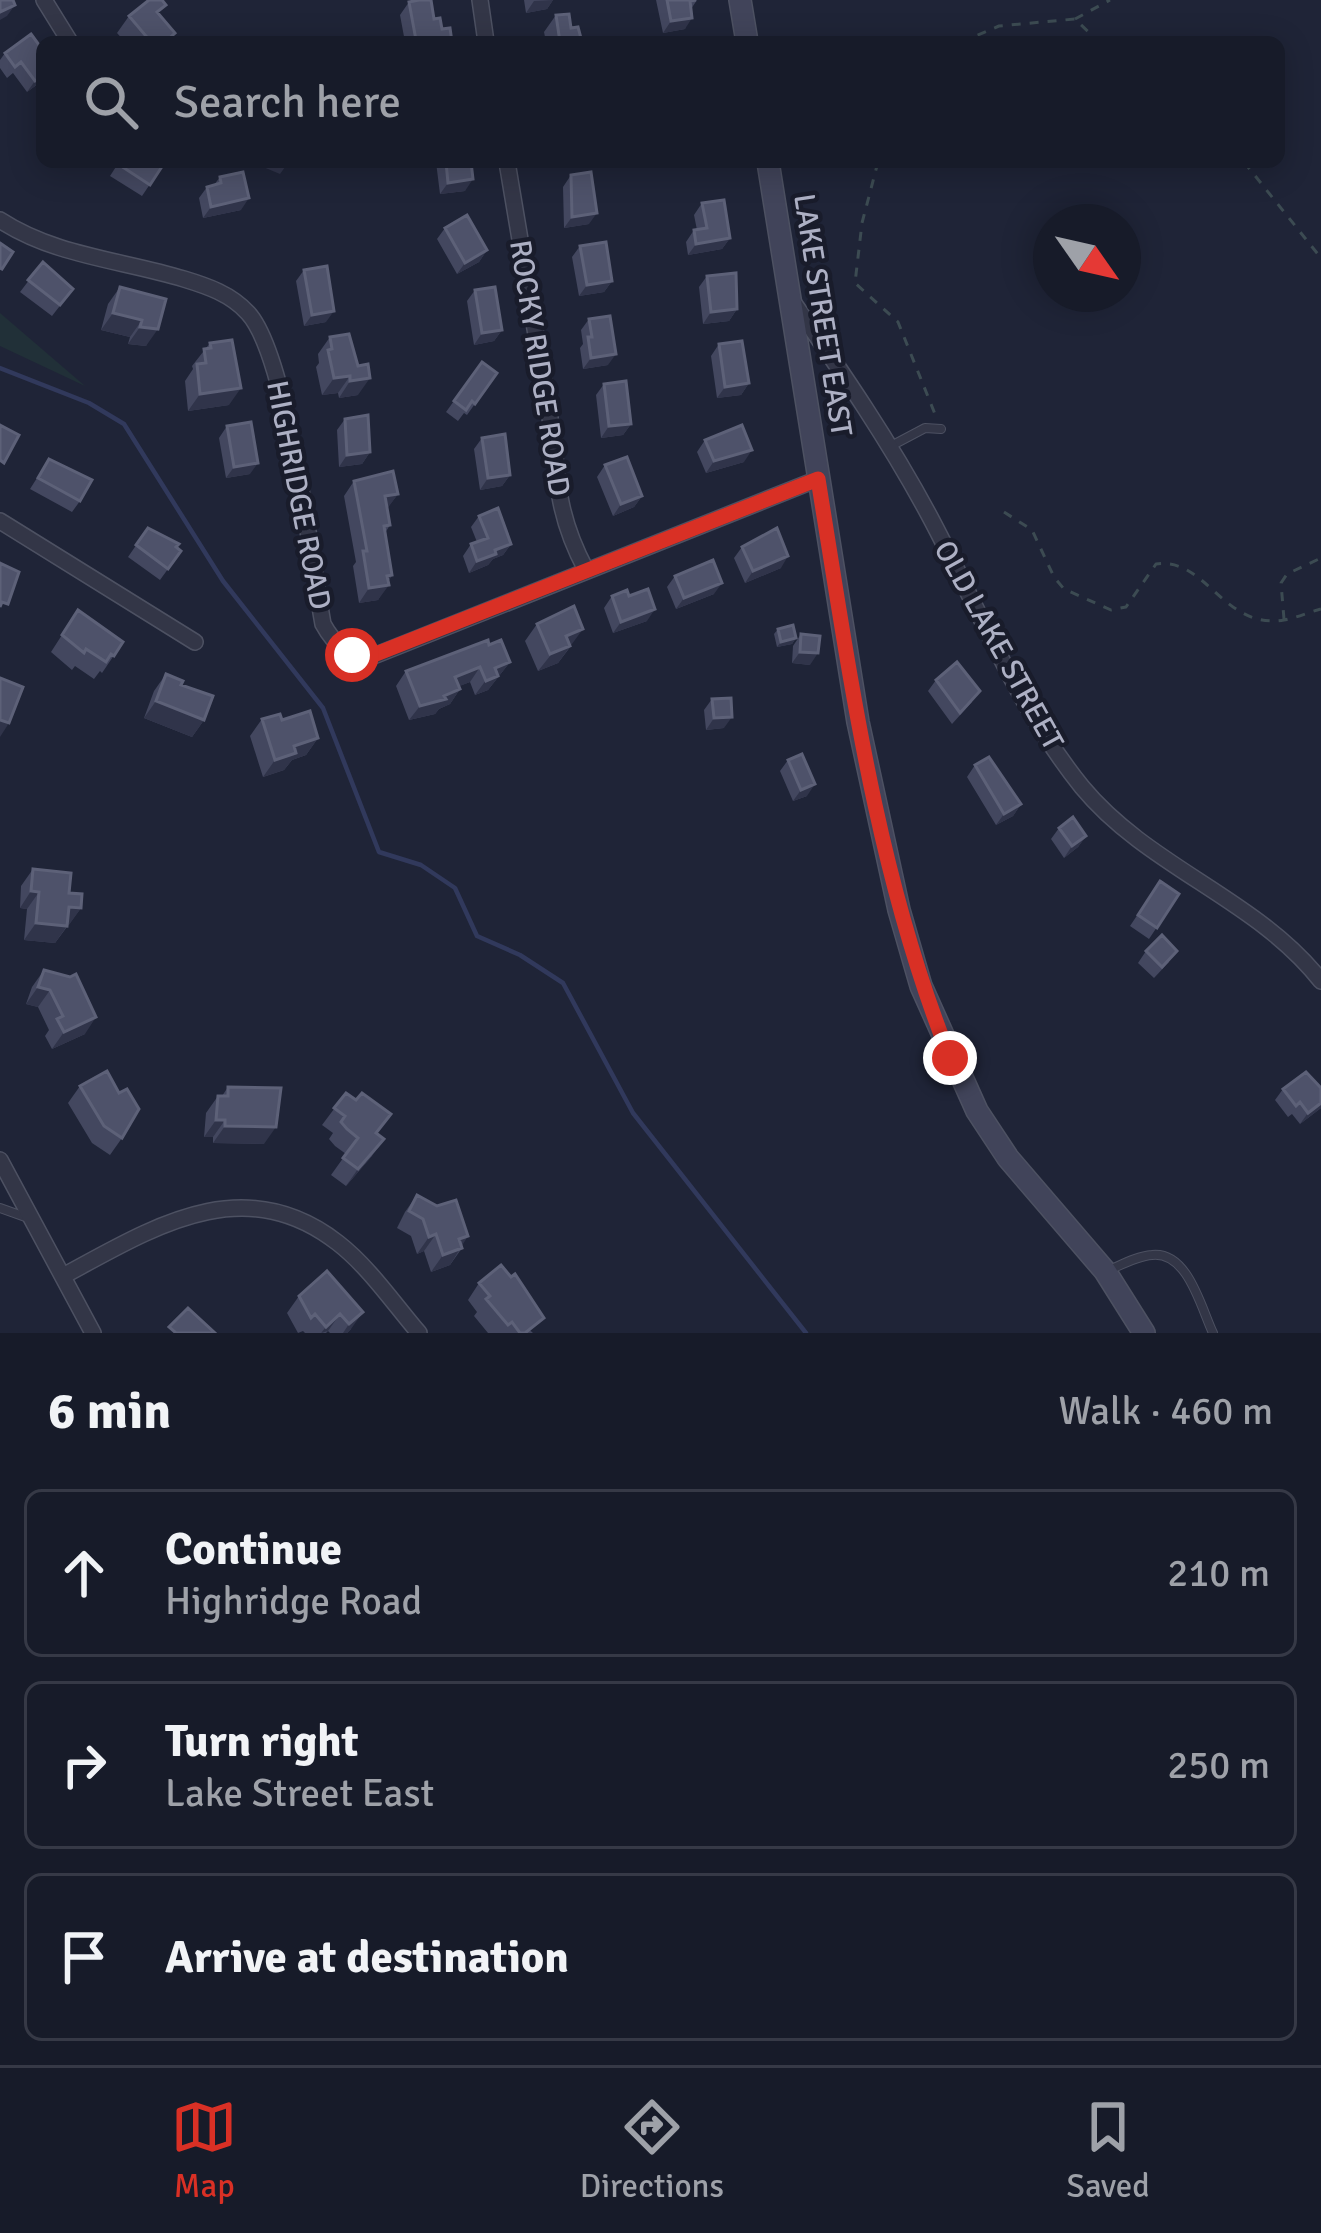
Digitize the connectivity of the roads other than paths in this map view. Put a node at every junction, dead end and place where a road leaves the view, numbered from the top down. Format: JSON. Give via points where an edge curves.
{"nodes":[{"id":1,"x":44,"y":0,"type":"edge"},
{"id":2,"x":480,"y":0,"type":"edge"},
{"id":3,"x":740,"y":0,"type":"edge"},
{"id":4,"x":66,"y":36,"type":"edge"},
{"id":5,"x":485,"y":36,"type":"edge"},
{"id":6,"x":746,"y":36,"type":"edge"},
{"id":7,"x":507,"y":168,"type":"edge"},
{"id":8,"x":769,"y":168,"type":"edge"},
{"id":9,"x":0,"y":220,"type":"edge"},
{"id":10,"x":792,"y":299,"type":"junction"},
{"id":11,"x":941,"y":429,"type":"road end"},
{"id":12,"x":890,"y":446,"type":"junction"},
{"id":13,"x":818,"y":479,"type":"junction"},
{"id":14,"x":0,"y":521,"type":"edge"},
{"id":15,"x":586,"y":570,"type":"junction"},
{"id":16,"x":195,"y":642,"type":"dead end"},
{"id":17,"x":1321,"y":981,"type":"edge"},
{"id":18,"x":0,"y":1160,"type":"edge"},
{"id":19,"x":0,"y":1208,"type":"edge"},
{"id":20,"x":32,"y":1220,"type":"junction"},
{"id":21,"x":1106,"y":1271,"type":"junction"},
{"id":22,"x":63,"y":1276,"type":"junction"},
{"id":23,"x":93,"y":1333,"type":"edge"},
{"id":24,"x":419,"y":1333,"type":"edge"},
{"id":25,"x":1144,"y":1333,"type":"edge"},
{"id":26,"x":1213,"y":1333,"type":"edge"}],
"edges":[{"from":1,"to":4,"type":"street"},
{"from":2,"to":5,"type":"street"},
{"from":3,"to":6,"type":"main road"},
{"from":7,"to":15,"type":"street","name":"ROCKY RIDGE ROAD","via":[[557,487],[567,534]]},
{"from":8,"to":10,"type":"main road","name":"LAKE STREET EAST"},
{"from":9,"to":15,"type":"street","name":"HIGHRIDGE ROAD","via":[[52,246],[216,290],[250,315],[278,376],[323,624],[352,655],[371,656]]},
{"from":10,"to":12,"type":"street","name":"OLD LAKE STREET"},
{"from":10,"to":13,"type":"main road","name":"LAKE STREET EAST"},
{"from":11,"to":12,"type":"lane","via":[[925,428]]},
{"from":12,"to":17,"type":"street","name":"OLD LAKE STREET","via":[[1007,672],[1084,788],[1126,833],[1271,931]]},
{"from":13,"to":15,"type":"street","name":"HIGHRIDGE ROAD"},
{"from":13,"to":21,"type":"main road","name":"LAKE STREET EAST","via":[[858,722],[921,986],[977,1111]]},
{"from":14,"to":16,"type":"street"},
{"from":18,"to":20,"type":"street"},
{"from":19,"to":20,"type":"lane"},
{"from":20,"to":22,"type":"street"},
{"from":21,"to":25,"type":"main road","name":"LAKE STREET EAST"},
{"from":21,"to":26,"type":"lane","via":[[1154,1254],[1170,1258]]},
{"from":22,"to":23,"type":"street"},
{"from":22,"to":24,"type":"street","via":[[164,1222],[219,1207],[269,1210],[306,1221],[342,1245]]}]}
